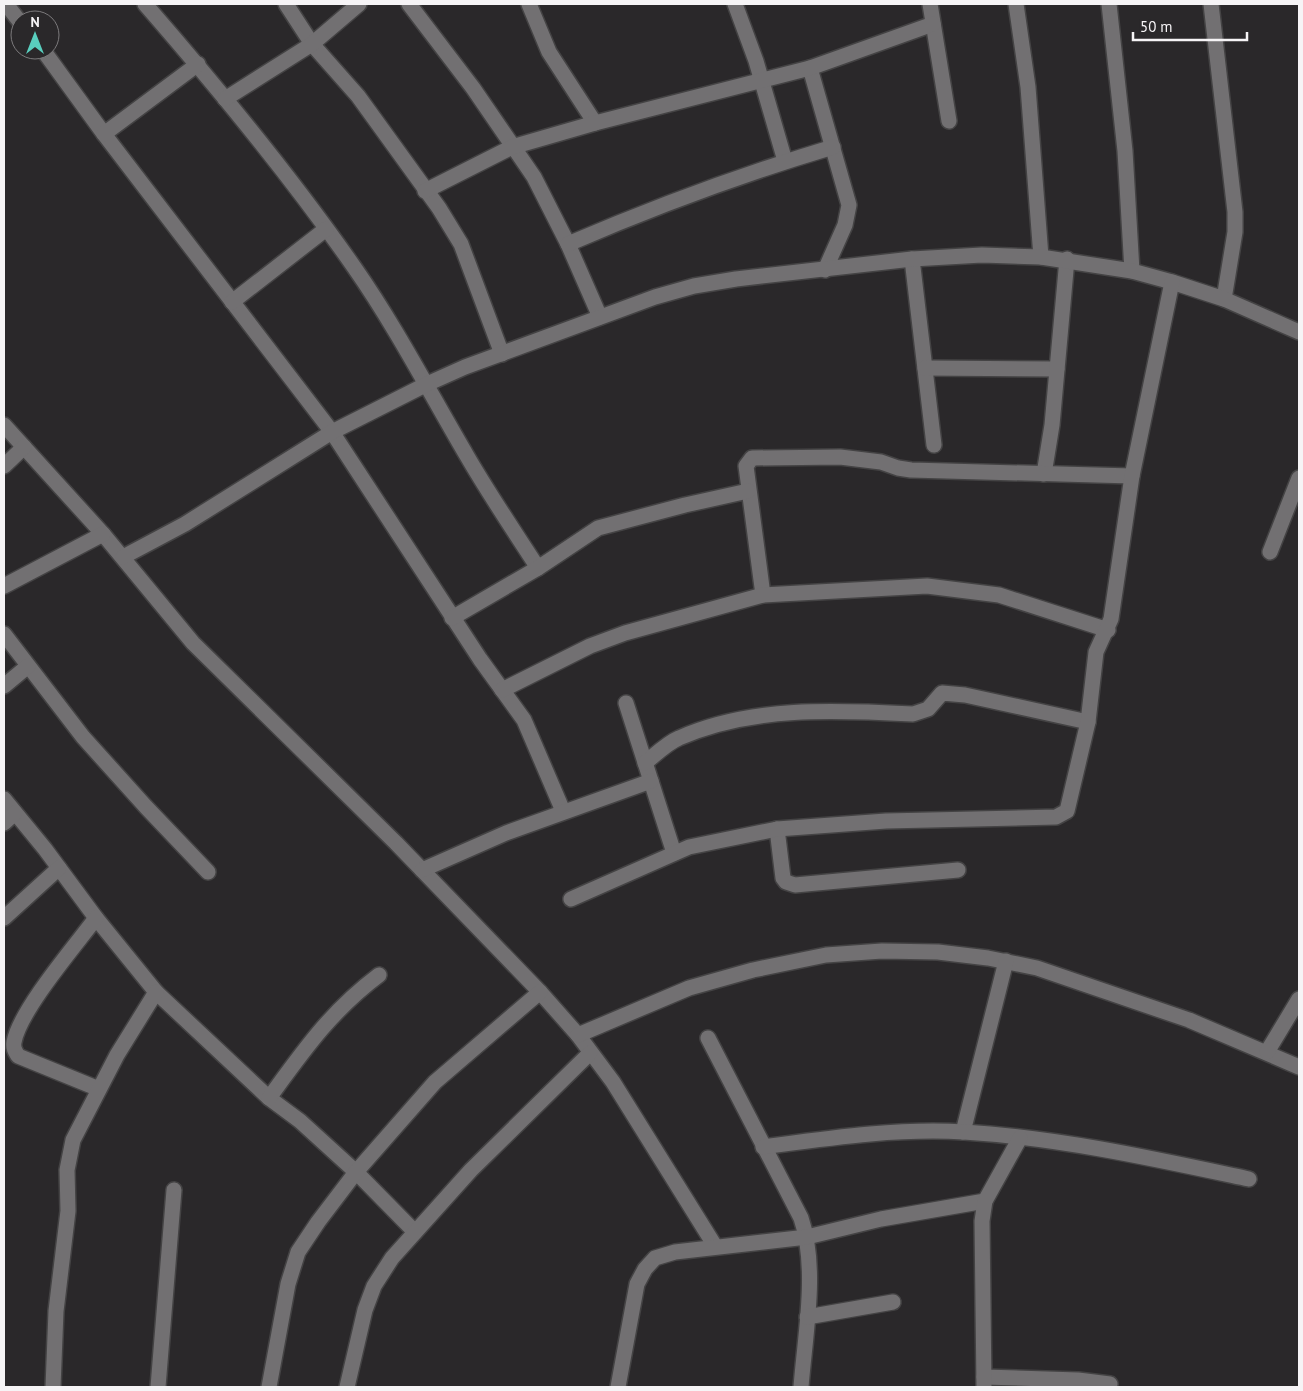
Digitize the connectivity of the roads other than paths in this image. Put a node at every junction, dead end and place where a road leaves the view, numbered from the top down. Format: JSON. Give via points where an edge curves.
{"nodes":[{"id":1,"x":145,"y":4,"type":"edge"},
{"id":2,"x":286,"y":4,"type":"edge"},
{"id":3,"x":359,"y":4,"type":"edge"},
{"id":4,"x":409,"y":4,"type":"edge"},
{"id":5,"x":529,"y":4,"type":"edge"},
{"id":6,"x":735,"y":4,"type":"edge"},
{"id":7,"x":930,"y":4,"type":"edge"},
{"id":8,"x":1016,"y":4,"type":"edge"},
{"id":9,"x":1109,"y":4,"type":"edge"},
{"id":10,"x":1211,"y":4,"type":"edge"},
{"id":11,"x":933,"y":24,"type":"junction"},
{"id":12,"x":312,"y":44,"type":"junction"},
{"id":13,"x":50,"y":60,"type":"edge"},
{"id":14,"x":198,"y":64,"type":"junction"},
{"id":15,"x":810,"y":68,"type":"junction"},
{"id":16,"x":762,"y":82,"type":"junction"},
{"id":17,"x":225,"y":99,"type":"junction"},
{"id":18,"x":949,"y":121,"type":"dead end"},
{"id":19,"x":595,"y":123,"type":"junction"},
{"id":20,"x":104,"y":134,"type":"junction"},
{"id":21,"x":512,"y":147,"type":"junction"},
{"id":22,"x":833,"y":147,"type":"junction"},
{"id":23,"x":786,"y":161,"type":"junction"},
{"id":24,"x":425,"y":191,"type":"junction"},
{"id":25,"x":326,"y":229,"type":"junction"},
{"id":26,"x":568,"y":244,"type":"junction"},
{"id":27,"x":1041,"y":257,"type":"junction"},
{"id":28,"x":912,"y":259,"type":"junction"},
{"id":29,"x":1067,"y":259,"type":"junction"},
{"id":30,"x":825,"y":270,"type":"junction"},
{"id":31,"x":1132,"y":271,"type":"junction"},
{"id":32,"x":1172,"y":282,"type":"junction"},
{"id":33,"x":1224,"y":299,"type":"junction"},
{"id":34,"x":232,"y":302,"type":"junction"},
{"id":35,"x":600,"y":317,"type":"junction"},
{"id":36,"x":1299,"y":332,"type":"edge"},
{"id":37,"x":502,"y":354,"type":"junction"},
{"id":38,"x":925,"y":368,"type":"junction"},
{"id":39,"x":1057,"y":368,"type":"junction"},
{"id":40,"x":427,"y":384,"type":"junction"},
{"id":41,"x":4,"y":425,"type":"edge"},
{"id":42,"x":332,"y":432,"type":"junction"},
{"id":43,"x":934,"y":446,"type":"dead end"},
{"id":44,"x":24,"y":447,"type":"junction"},
{"id":45,"x":4,"y":466,"type":"edge"},
{"id":46,"x":1044,"y":474,"type":"junction"},
{"id":47,"x":1132,"y":476,"type":"junction"},
{"id":48,"x":1299,"y":478,"type":"edge"},
{"id":49,"x":748,"y":491,"type":"junction"},
{"id":50,"x":103,"y":534,"type":"junction"},
{"id":51,"x":1270,"y":552,"type":"dead end"},
{"id":52,"x":123,"y":557,"type":"junction"},
{"id":53,"x":538,"y":568,"type":"junction"},
{"id":54,"x":4,"y":586,"type":"edge"},
{"id":55,"x":763,"y":595,"type":"junction"},
{"id":56,"x":452,"y":618,"type":"junction"},
{"id":57,"x":1108,"y":630,"type":"junction"},
{"id":58,"x":4,"y":634,"type":"edge"},
{"id":59,"x":28,"y":666,"type":"junction"},
{"id":60,"x":4,"y":686,"type":"edge"},
{"id":61,"x":502,"y":690,"type":"junction"},
{"id":62,"x":626,"y":703,"type":"dead end"},
{"id":63,"x":1088,"y":722,"type":"junction"},
{"id":64,"x":645,"y":763,"type":"junction"},
{"id":65,"x":651,"y":781,"type":"junction"},
{"id":66,"x":4,"y":799,"type":"edge"},
{"id":67,"x":563,"y":811,"type":"junction"},
{"id":68,"x":9,"y":818,"type":"edge"},
{"id":69,"x":777,"y":829,"type":"junction"},
{"id":70,"x":674,"y":854,"type":"junction"},
{"id":71,"x":59,"y":868,"type":"junction"},
{"id":72,"x":422,"y":870,"type":"junction"},
{"id":73,"x":958,"y":870,"type":"dead end"},
{"id":74,"x":208,"y":872,"type":"dead end"},
{"id":75,"x":571,"y":899,"type":"dead end"},
{"id":76,"x":4,"y":918,"type":"edge"},
{"id":77,"x":96,"y":918,"type":"junction"},
{"id":78,"x":1006,"y":962,"type":"junction"},
{"id":79,"x":379,"y":975,"type":"dead end"},
{"id":80,"x":156,"y":992,"type":"junction"},
{"id":81,"x":540,"y":992,"type":"junction"},
{"id":82,"x":1299,"y":999,"type":"edge"},
{"id":83,"x":578,"y":1035,"type":"junction"},
{"id":84,"x":708,"y":1038,"type":"dead end"},
{"id":85,"x":1267,"y":1052,"type":"junction"},
{"id":86,"x":590,"y":1053,"type":"junction"},
{"id":87,"x":1299,"y":1068,"type":"edge"},
{"id":88,"x":99,"y":1089,"type":"junction"},
{"id":89,"x":268,"y":1098,"type":"junction"},
{"id":90,"x":963,"y":1132,"type":"junction"},
{"id":91,"x":1020,"y":1138,"type":"junction"},
{"id":92,"x":763,"y":1147,"type":"junction"},
{"id":93,"x":356,"y":1172,"type":"junction"},
{"id":94,"x":1249,"y":1179,"type":"dead end"},
{"id":95,"x":174,"y":1190,"type":"dead end"},
{"id":96,"x":985,"y":1201,"type":"junction"},
{"id":97,"x":415,"y":1232,"type":"junction"},
{"id":98,"x":807,"y":1237,"type":"junction"},
{"id":99,"x":715,"y":1246,"type":"junction"},
{"id":100,"x":893,"y":1302,"type":"dead end"},
{"id":101,"x":807,"y":1317,"type":"junction"},
{"id":102,"x":984,"y":1382,"type":"edge"},
{"id":103,"x":1110,"y":1384,"type":"dead end"},
{"id":104,"x":53,"y":1387,"type":"edge"},
{"id":105,"x":158,"y":1387,"type":"edge"},
{"id":106,"x":269,"y":1387,"type":"edge"},
{"id":107,"x":347,"y":1387,"type":"edge"},
{"id":108,"x":618,"y":1387,"type":"edge"},
{"id":109,"x":801,"y":1387,"type":"edge"}],
"edges":[{"from":1,"to":14,"type":"street"},
{"from":2,"to":12,"type":"street"},
{"from":3,"to":12,"type":"street"},
{"from":4,"to":21,"type":"street","via":[[473,88]]},
{"from":5,"to":19,"type":"street","via":[[549,52]]},
{"from":6,"to":16,"type":"street"},
{"from":7,"to":11,"type":"street"},
{"from":8,"to":27,"type":"street","via":[[1028,87]]},
{"from":9,"to":31,"type":"street","via":[[1125,151]]},
{"from":10,"to":33,"type":"street","via":[[1234,212]]},
{"from":11,"to":15,"type":"street"},
{"from":11,"to":18,"type":"street"},
{"from":12,"to":17,"type":"street"},
{"from":12,"to":24,"type":"street","via":[[358,96]]},
{"from":13,"to":20,"type":"street"},
{"from":14,"to":17,"type":"street"},
{"from":14,"to":20,"type":"street"},
{"from":15,"to":16,"type":"street"},
{"from":15,"to":22,"type":"street"},
{"from":16,"to":19,"type":"street"},
{"from":16,"to":23,"type":"street"},
{"from":17,"to":25,"type":"street"},
{"from":19,"to":21,"type":"street"},
{"from":20,"to":34,"type":"street"},
{"from":21,"to":24,"type":"street"},
{"from":21,"to":26,"type":"street","via":[[534,177]]},
{"from":22,"to":23,"type":"street"},
{"from":22,"to":30,"type":"street","via":[[849,214]]},
{"from":23,"to":26,"type":"street","via":[[625,219]]},
{"from":24,"to":37,"type":"street","via":[[461,244]]},
{"from":25,"to":34,"type":"street"},
{"from":25,"to":40,"type":"street"},
{"from":26,"to":35,"type":"street"},
{"from":27,"to":28,"type":"street","via":[[982,255]]},
{"from":27,"to":29,"type":"street"},
{"from":28,"to":30,"type":"street"},
{"from":28,"to":38,"type":"street"},
{"from":29,"to":31,"type":"street"},
{"from":29,"to":39,"type":"street"},
{"from":30,"to":35,"type":"street","via":[[694,286]]},
{"from":31,"to":32,"type":"street"},
{"from":32,"to":33,"type":"street"},
{"from":32,"to":47,"type":"street"},
{"from":33,"to":36,"type":"street"},
{"from":34,"to":42,"type":"street"},
{"from":35,"to":37,"type":"street"},
{"from":37,"to":40,"type":"street","via":[[465,366]]},
{"from":38,"to":39,"type":"street"},
{"from":38,"to":43,"type":"street"},
{"from":39,"to":46,"type":"street"},
{"from":40,"to":42,"type":"street"},
{"from":40,"to":53,"type":"street","via":[[467,457]]},
{"from":41,"to":44,"type":"street"},
{"from":42,"to":52,"type":"street","via":[[185,524]]},
{"from":42,"to":56,"type":"street"},
{"from":44,"to":45,"type":"street"},
{"from":44,"to":50,"type":"street"},
{"from":46,"to":47,"type":"street"},
{"from":46,"to":49,"type":"street","via":[[911,470],[880,462],[840,458],[756,458],[748,461],[746,466]]},
{"from":47,"to":57,"type":"street"},
{"from":48,"to":51,"type":"street"},
{"from":49,"to":53,"type":"street","via":[[598,528]]},
{"from":49,"to":55,"type":"street"},
{"from":50,"to":52,"type":"street"},
{"from":50,"to":54,"type":"street"},
{"from":52,"to":72,"type":"street","via":[[193,643]]},
{"from":53,"to":56,"type":"street"},
{"from":55,"to":57,"type":"street","via":[[927,586],[1000,595]]},
{"from":55,"to":61,"type":"street","via":[[625,633],[590,646]]},
{"from":56,"to":61,"type":"street"},
{"from":57,"to":63,"type":"street","via":[[1096,652]]},
{"from":58,"to":59,"type":"street"},
{"from":59,"to":60,"type":"street"},
{"from":59,"to":74,"type":"street","via":[[83,737]]},
{"from":61,"to":67,"type":"street","via":[[524,720]]},
{"from":62,"to":64,"type":"street"},
{"from":63,"to":64,"type":"street","via":[[965,695],[942,693],[928,709],[913,714],[789,712],[714,726],[677,738]]},
{"from":63,"to":69,"type":"street","via":[[1067,811],[1062,815],[886,821]]},
{"from":64,"to":65,"type":"street"},
{"from":65,"to":67,"type":"street"},
{"from":65,"to":70,"type":"street"},
{"from":66,"to":68,"type":"street"},
{"from":67,"to":72,"type":"street"},
{"from":68,"to":71,"type":"street"},
{"from":69,"to":70,"type":"street","via":[[690,847]]},
{"from":69,"to":73,"type":"street","via":[[786,882],[795,884]]},
{"from":70,"to":75,"type":"street"},
{"from":71,"to":76,"type":"street"},
{"from":71,"to":77,"type":"street"},
{"from":72,"to":81,"type":"street"},
{"from":77,"to":80,"type":"street"},
{"from":77,"to":88,"type":"street","via":[[47,982],[13,1044],[18,1056]]},
{"from":78,"to":83,"type":"street","via":[[938,952],[826,955],[753,970],[689,988]]},
{"from":78,"to":85,"type":"street","via":[[1037,968],[1189,1020]]},
{"from":78,"to":90,"type":"street"},
{"from":79,"to":89,"type":"street","via":[[351,996],[321,1028]]},
{"from":80,"to":88,"type":"street"},
{"from":80,"to":89,"type":"street"},
{"from":81,"to":83,"type":"street"},
{"from":81,"to":93,"type":"street","via":[[435,1082]]},
{"from":82,"to":85,"type":"street"},
{"from":83,"to":86,"type":"street"},
{"from":84,"to":92,"type":"street"},
{"from":85,"to":87,"type":"street"},
{"from":86,"to":97,"type":"street","via":[[489,1152]]},
{"from":86,"to":99,"type":"street","via":[[613,1082]]},
{"from":88,"to":104,"type":"street","via":[[73,1140],[69,1155],[68,1211],[56,1311]]},
{"from":89,"to":93,"type":"street","via":[[300,1121]]},
{"from":90,"to":91,"type":"street"},
{"from":90,"to":92,"type":"street","via":[[868,1133]]},
{"from":91,"to":94,"type":"street","via":[[1092,1146]]},
{"from":91,"to":96,"type":"street"},
{"from":92,"to":98,"type":"street","via":[[801,1218]]},
{"from":93,"to":97,"type":"street"},
{"from":93,"to":106,"type":"street","via":[[298,1252],[288,1284]]},
{"from":95,"to":105,"type":"street"},
{"from":96,"to":98,"type":"street","via":[[881,1219]]},
{"from":96,"to":102,"type":"street","via":[[982,1221]]},
{"from":97,"to":107,"type":"street","via":[[392,1258],[374,1286]]},
{"from":98,"to":99,"type":"street"},
{"from":98,"to":101,"type":"street"},
{"from":99,"to":108,"type":"street","via":[[655,1258],[645,1269],[637,1284]]},
{"from":100,"to":101,"type":"street"},
{"from":101,"to":109,"type":"street"},
{"from":102,"to":103,"type":"street","via":[[1078,1380]]}]}
